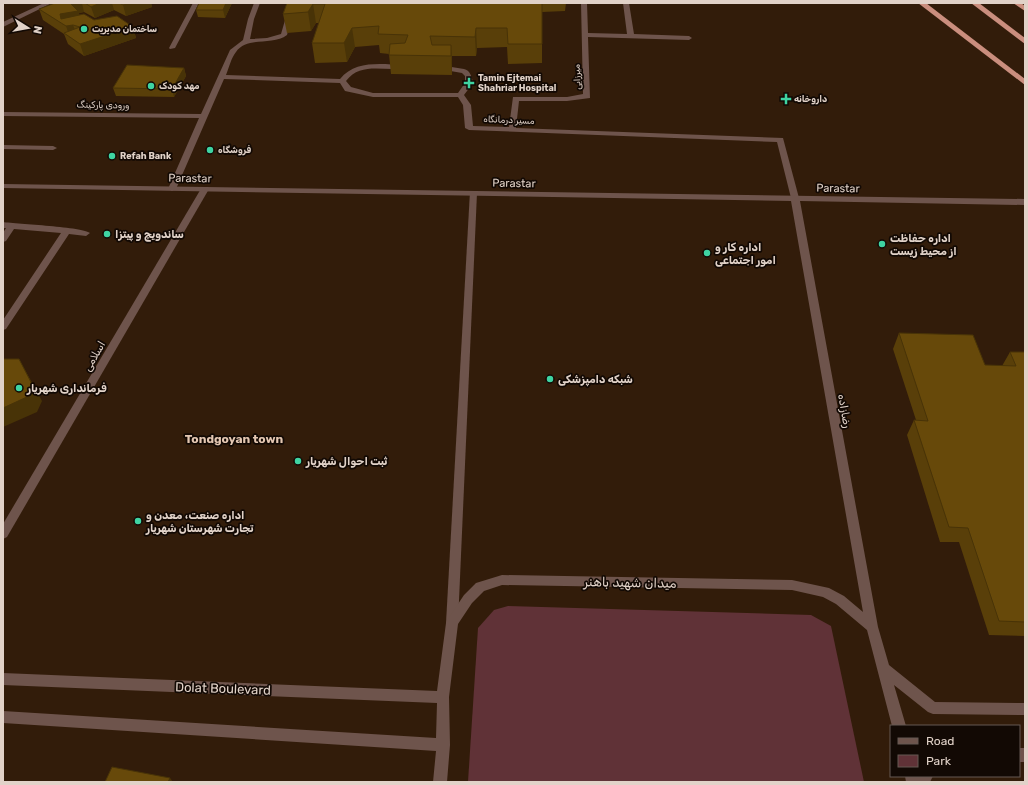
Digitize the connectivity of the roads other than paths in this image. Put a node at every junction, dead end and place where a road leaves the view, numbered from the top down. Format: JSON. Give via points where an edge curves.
{"nodes":[{"id":1,"x":49,"y":3,"type":"edge"},
{"id":2,"x":196,"y":3,"type":"edge"},
{"id":3,"x":257,"y":3,"type":"edge"},
{"id":4,"x":293,"y":3,"type":"edge"},
{"id":5,"x":584,"y":3,"type":"edge"},
{"id":6,"x":626,"y":3,"type":"edge"},
{"id":7,"x":922,"y":3,"type":"edge"},
{"id":8,"x":975,"y":3,"type":"edge"},
{"id":9,"x":1017,"y":3,"type":"edge"},
{"id":10,"x":1025,"y":9,"type":"edge"},
{"id":11,"x":3,"y":25,"type":"edge"},
{"id":12,"x":585,"y":35,"type":"junction"},
{"id":13,"x":631,"y":36,"type":"junction"},
{"id":14,"x":688,"y":38,"type":"dead end"},
{"id":15,"x":246,"y":41,"type":"junction"},
{"id":16,"x":1025,"y":42,"type":"edge"},
{"id":17,"x":172,"y":48,"type":"dead end"},
{"id":18,"x":408,"y":67,"type":"edge"},
{"id":19,"x":428,"y":67,"type":"edge"},
{"id":20,"x":221,"y":77,"type":"junction"},
{"id":21,"x":342,"y":81,"type":"junction"},
{"id":22,"x":1025,"y":83,"type":"edge"},
{"id":23,"x":460,"y":95,"type":"junction"},
{"id":24,"x":3,"y":114,"type":"edge"},
{"id":25,"x":204,"y":116,"type":"junction"},
{"id":26,"x":512,"y":130,"type":"junction"},
{"id":27,"x":780,"y":140,"type":"joint"},
{"id":28,"x":3,"y":147,"type":"edge"},
{"id":29,"x":53,"y":148,"type":"dead end"},
{"id":30,"x":3,"y":186,"type":"edge"},
{"id":31,"x":172,"y":189,"type":"junction"},
{"id":32,"x":205,"y":189,"type":"junction"},
{"id":33,"x":473,"y":193,"type":"junction"},
{"id":34,"x":795,"y":198,"type":"junction"},
{"id":35,"x":1025,"y":202,"type":"edge"},
{"id":36,"x":3,"y":225,"type":"edge"},
{"id":37,"x":12,"y":226,"type":"junction"},
{"id":38,"x":67,"y":230,"type":"junction"},
{"id":39,"x":86,"y":233,"type":"dead end"},
{"id":40,"x":3,"y":239,"type":"edge"},
{"id":41,"x":3,"y":327,"type":"edge"},
{"id":42,"x":3,"y":534,"type":"edge"},
{"id":43,"x":452,"y":622,"type":"junction"},
{"id":44,"x":872,"y":627,"type":"junction"},
{"id":45,"x":883,"y":668,"type":"junction"},
{"id":46,"x":3,"y":679,"type":"edge"},
{"id":47,"x":443,"y":697,"type":"junction"},
{"id":48,"x":1025,"y":709,"type":"edge"},
{"id":49,"x":3,"y":717,"type":"edge"},
{"id":50,"x":898,"y":725,"type":"edge"},
{"id":51,"x":442,"y":745,"type":"junction"},
{"id":52,"x":440,"y":782,"type":"edge"}],
"edges":[{"from":1,"to":11,"type":"street"},
{"from":2,"to":17,"type":"street"},
{"from":3,"to":15,"type":"street"},
{"from":4,"to":15,"type":"street","via":[[284,35],[268,40]]},
{"from":5,"to":12,"type":"street","name":"میرزایی"},
{"from":6,"to":13,"type":"street"},
{"from":7,"to":22,"type":"highway"},
{"from":8,"to":16,"type":"highway"},
{"from":9,"to":10,"type":"highway"},
{"from":12,"to":13,"type":"street"},
{"from":12,"to":26,"type":"street","name":"میرزایی","via":[[587,96],[567,99],[516,99]]},
{"from":13,"to":14,"type":"street"},
{"from":15,"to":20,"type":"street","via":[[233,50]]},
{"from":18,"to":21,"type":"street","via":[[360,67],[345,76]]},
{"from":19,"to":23,"type":"street","via":[[464,71],[469,83]]},
{"from":20,"to":21,"type":"street"},
{"from":20,"to":25,"type":"street"},
{"from":21,"to":23,"type":"street","via":[[348,89],[373,94]]},
{"from":23,"to":26,"type":"street","name":"مسیر درمانگاه","via":[[467,105],[469,128]]},
{"from":24,"to":25,"type":"street","name":"ورودی پارکینگ"},
{"from":25,"to":31,"type":"street"},
{"from":26,"to":27,"type":"street","name":"مسیر درمانگاه"},
{"from":27,"to":34,"type":"street","name":"رضازاده"},
{"from":28,"to":29,"type":"street"},
{"from":30,"to":31,"type":"street","name":"Parastar"},
{"from":31,"to":32,"type":"street","name":"Parastar"},
{"from":32,"to":33,"type":"street","name":"Parastar"},
{"from":32,"to":42,"type":"street","name":"اسلامی"},
{"from":33,"to":34,"type":"street","name":"Parastar"},
{"from":33,"to":43,"type":"street"},
{"from":34,"to":35,"type":"street","name":"Parastar"},
{"from":34,"to":44,"type":"street","name":"رضازاده"},
{"from":36,"to":37,"type":"street"},
{"from":37,"to":38,"type":"street"},
{"from":37,"to":40,"type":"street"},
{"from":38,"to":39,"type":"street"},
{"from":38,"to":41,"type":"street"},
{"from":43,"to":44,"type":"street","name":"میدان شهید باهنر","via":[[480,587],[502,580],[792,584],[825,592],[840,600]]},
{"from":43,"to":47,"type":"street","name":"میدان شهید باهنر"},
{"from":44,"to":45,"type":"street"},
{"from":45,"to":48,"type":"street","via":[[933,708]]},
{"from":45,"to":50,"type":"street"},
{"from":46,"to":47,"type":"street","name":"Dolat Boulevard"},
{"from":47,"to":51,"type":"street","name":"میدان شهید باهنر"},
{"from":49,"to":51,"type":"street"},
{"from":51,"to":52,"type":"street","name":"میدان شهید باهنر"}]}
